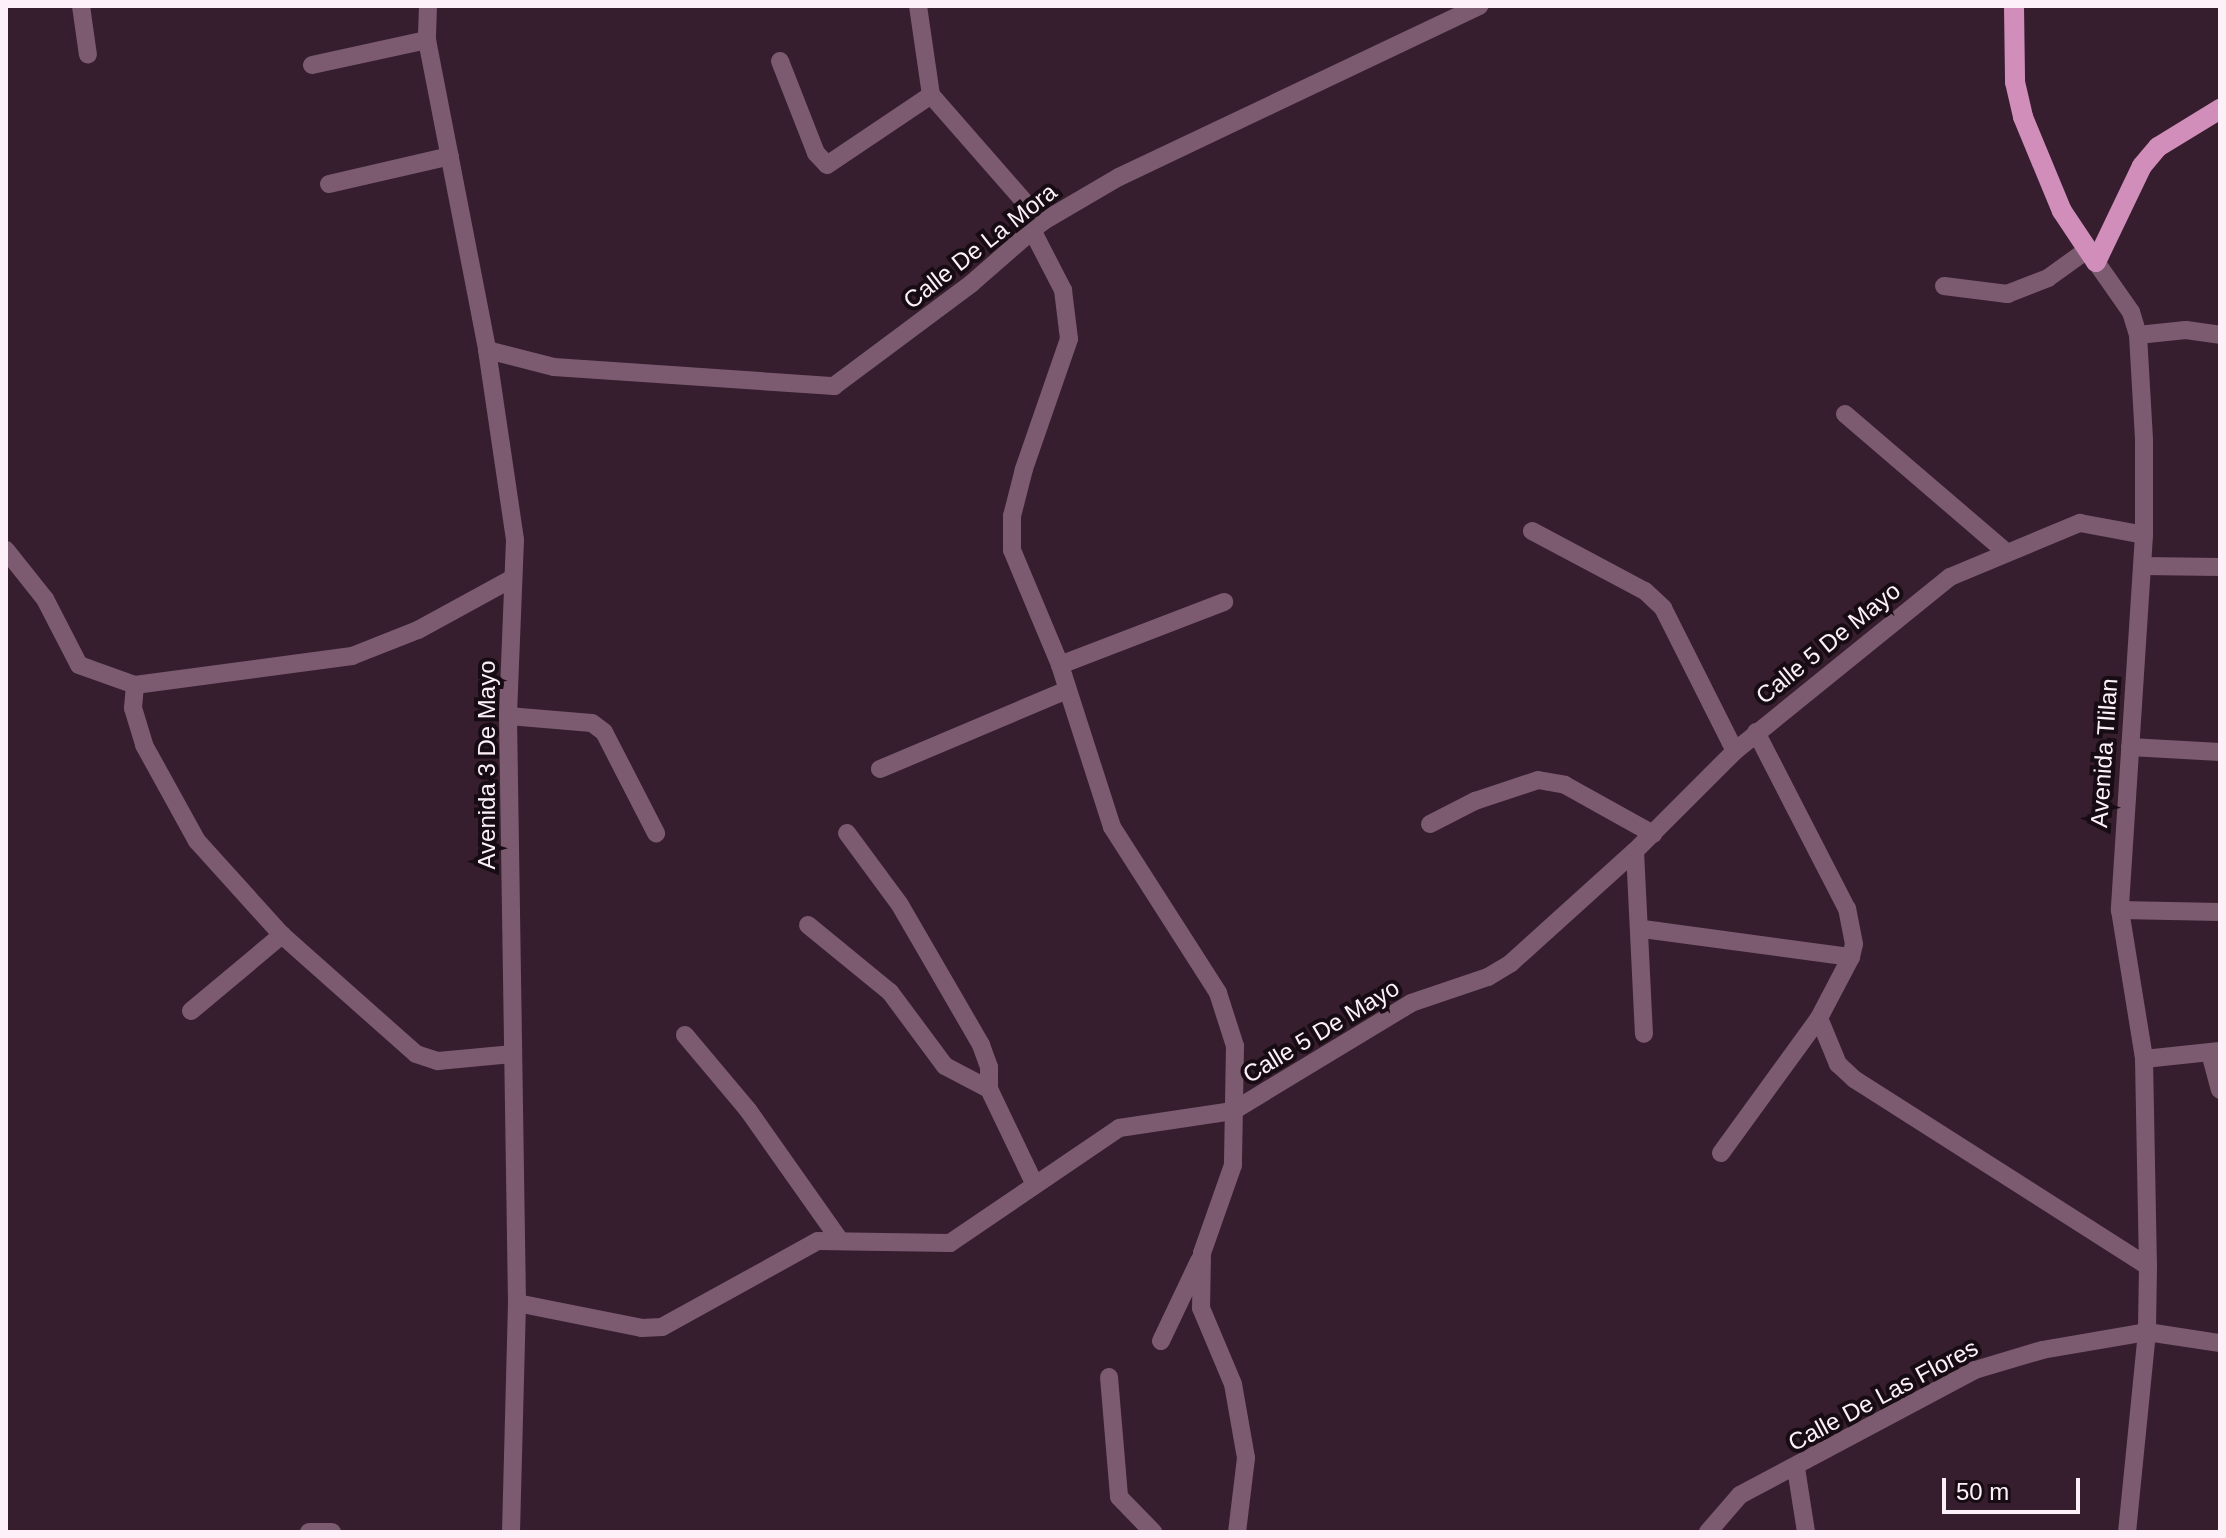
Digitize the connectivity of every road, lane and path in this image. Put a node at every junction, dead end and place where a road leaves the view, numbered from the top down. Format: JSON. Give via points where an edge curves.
{"nodes":[{"id":1,"x":81,"y":6,"type":"edge"},
{"id":2,"x":428,"y":6,"type":"edge"},
{"id":3,"x":918,"y":6,"type":"edge"},
{"id":4,"x":1479,"y":6,"type":"edge"},
{"id":5,"x":2014,"y":6,"type":"edge"},
{"id":6,"x":427,"y":40,"type":"junction"},
{"id":7,"x":88,"y":55,"type":"dead end"},
{"id":8,"x":780,"y":61,"type":"dead end"},
{"id":9,"x":312,"y":65,"type":"dead end"},
{"id":10,"x":931,"y":95,"type":"junction"},
{"id":11,"x":2220,"y":109,"type":"edge"},
{"id":12,"x":450,"y":156,"type":"junction"},
{"id":13,"x":329,"y":184,"type":"dead end"},
{"id":14,"x":1037,"y":226,"type":"junction"},
{"id":15,"x":2092,"y":256,"type":"junction"},
{"id":16,"x":1944,"y":286,"type":"dead end"},
{"id":17,"x":2138,"y":335,"type":"junction"},
{"id":18,"x":2220,"y":335,"type":"edge"},
{"id":19,"x":487,"y":350,"type":"junction"},
{"id":20,"x":1845,"y":414,"type":"dead end"},
{"id":21,"x":1532,"y":531,"type":"dead end"},
{"id":22,"x":2144,"y":535,"type":"junction"},
{"id":23,"x":6,"y":550,"type":"edge"},
{"id":24,"x":2005,"y":551,"type":"junction"},
{"id":25,"x":2142,"y":566,"type":"junction"},
{"id":26,"x":2220,"y":567,"type":"edge"},
{"id":27,"x":513,"y":578,"type":"junction"},
{"id":28,"x":1224,"y":602,"type":"dead end"},
{"id":29,"x":1060,"y":665,"type":"junction"},
{"id":30,"x":135,"y":685,"type":"junction"},
{"id":31,"x":1067,"y":690,"type":"junction"},
{"id":32,"x":508,"y":716,"type":"junction"},
{"id":33,"x":1756,"y":732,"type":"junction"},
{"id":34,"x":2130,"y":747,"type":"junction"},
{"id":35,"x":1735,"y":751,"type":"junction"},
{"id":36,"x":2220,"y":752,"type":"edge"},
{"id":37,"x":880,"y":769,"type":"dead end"},
{"id":38,"x":1430,"y":824,"type":"dead end"},
{"id":39,"x":656,"y":833,"type":"dead end"},
{"id":40,"x":847,"y":833,"type":"dead end"},
{"id":41,"x":1653,"y":834,"type":"junction"},
{"id":42,"x":1635,"y":851,"type":"junction"},
{"id":43,"x":2120,"y":910,"type":"junction"},
{"id":44,"x":2220,"y":912,"type":"edge"},
{"id":45,"x":808,"y":925,"type":"dead end"},
{"id":46,"x":1643,"y":929,"type":"junction"},
{"id":47,"x":282,"y":935,"type":"junction"},
{"id":48,"x":1851,"y":957,"type":"junction"},
{"id":49,"x":191,"y":1011,"type":"dead end"},
{"id":50,"x":1819,"y":1018,"type":"junction"},
{"id":51,"x":1644,"y":1034,"type":"dead end"},
{"id":52,"x":685,"y":1035,"type":"dead end"},
{"id":53,"x":2215,"y":1052,"type":"edge"},
{"id":54,"x":513,"y":1054,"type":"junction"},
{"id":55,"x":2144,"y":1059,"type":"junction"},
{"id":56,"x":989,"y":1089,"type":"junction"},
{"id":57,"x":2220,"y":1090,"type":"edge"},
{"id":58,"x":1233,"y":1111,"type":"junction"},
{"id":59,"x":1721,"y":1153,"type":"dead end"},
{"id":60,"x":1034,"y":1183,"type":"junction"},
{"id":61,"x":839,"y":1239,"type":"junction"},
{"id":62,"x":1202,"y":1253,"type":"junction"},
{"id":63,"x":2148,"y":1266,"type":"junction"},
{"id":64,"x":517,"y":1303,"type":"junction"},
{"id":65,"x":2147,"y":1332,"type":"junction"},
{"id":66,"x":1161,"y":1341,"type":"dead end"},
{"id":67,"x":2220,"y":1343,"type":"edge"},
{"id":68,"x":1109,"y":1377,"type":"dead end"},
{"id":69,"x":1796,"y":1468,"type":"junction"},
{"id":70,"x":309,"y":1532,"type":"edge"},
{"id":71,"x":332,"y":1532,"type":"edge"},
{"id":72,"x":511,"y":1532,"type":"edge"},
{"id":73,"x":1153,"y":1532,"type":"edge"},
{"id":74,"x":1237,"y":1532,"type":"edge"},
{"id":75,"x":1708,"y":1532,"type":"edge"},
{"id":76,"x":1806,"y":1532,"type":"edge"},
{"id":77,"x":2127,"y":1532,"type":"edge"}],
"edges":[{"from":1,"to":7,"type":"street"},
{"from":2,"to":6,"type":"street","name":"Avenida 3 De Mayo"},
{"from":3,"to":10,"type":"street"},
{"from":4,"to":14,"type":"street","name":"Calle De La Mora","via":[[1119,177]]},
{"from":5,"to":15,"type":"main road","name":"Avenida Tlilan","via":[[2015,82],[2023,117],[2062,211]]},
{"from":6,"to":9,"type":"street"},
{"from":6,"to":12,"type":"street","name":"Avenida 3 De Mayo"},
{"from":8,"to":10,"type":"street","via":[[816,153],[827,165]]},
{"from":10,"to":14,"type":"street"},
{"from":11,"to":15,"type":"main road","via":[[2158,147]]},
{"from":12,"to":13,"type":"street"},
{"from":12,"to":19,"type":"street","name":"Avenida 3 De Mayo"},
{"from":14,"to":19,"type":"street","name":"Calle De La Mora","via":[[972,283],[834,386],[554,367]]},
{"from":14,"to":29,"type":"street","via":[[1063,290],[1069,339],[1024,469],[1009,539]]},
{"from":15,"to":16,"type":"street","via":[[2007,294]]},
{"from":15,"to":17,"type":"street","name":"Avenida Tlilan","via":[[2131,312]]},
{"from":17,"to":18,"type":"street","via":[[2186,330]]},
{"from":17,"to":22,"type":"street","name":"Avenida Tlilan"},
{"from":19,"to":27,"type":"street","name":"Avenida 3 De Mayo","via":[[508,474]]},
{"from":20,"to":24,"type":"street"},
{"from":21,"to":35,"type":"street","via":[[1645,591],[1663,608]]},
{"from":22,"to":24,"type":"street","name":"Calle 5 De Mayo","via":[[2080,523]]},
{"from":22,"to":25,"type":"street","name":"Avenida Tlilan"},
{"from":23,"to":30,"type":"street","via":[[45,599],[79,665]]},
{"from":24,"to":33,"type":"street","name":"Calle 5 De Mayo","via":[[1950,577]]},
{"from":25,"to":26,"type":"street"},
{"from":25,"to":34,"type":"street","name":"Avenida Tlilan"},
{"from":27,"to":30,"type":"street","via":[[418,630],[352,656]]},
{"from":27,"to":32,"type":"street","name":"Avenida 3 De Mayo"},
{"from":28,"to":29,"type":"street"},
{"from":29,"to":31,"type":"street"},
{"from":30,"to":47,"type":"street","via":[[133,708],[144,745],[197,841]]},
{"from":31,"to":37,"type":"street"},
{"from":31,"to":58,"type":"street","via":[[1112,827],[1197,957],[1229,1019],[1235,1046]]},
{"from":32,"to":39,"type":"street","via":[[592,723],[604,732]]},
{"from":32,"to":54,"type":"street","name":"Avenida 3 De Mayo"},
{"from":33,"to":35,"type":"street","name":"Calle 5 De Mayo"},
{"from":33,"to":48,"type":"street","via":[[1847,909],[1854,944]]},
{"from":34,"to":36,"type":"street"},
{"from":34,"to":43,"type":"street","name":"Avenida Tlilan"},
{"from":35,"to":41,"type":"street","name":"Calle 5 De Mayo"},
{"from":38,"to":41,"type":"street","via":[[1475,801],[1538,780],[1565,785]]},
{"from":40,"to":56,"type":"street","via":[[900,905],[981,1045]]},
{"from":41,"to":42,"type":"street","name":"Calle 5 De Mayo"},
{"from":42,"to":46,"type":"street"},
{"from":42,"to":58,"type":"street","name":"Calle 5 De Mayo","via":[[1511,963],[1488,977],[1411,1003]]},
{"from":43,"to":44,"type":"street"},
{"from":43,"to":55,"type":"street","name":"Avenida Tlilan"},
{"from":45,"to":56,"type":"street","via":[[890,992],[945,1066]]},
{"from":46,"to":48,"type":"street"},
{"from":46,"to":51,"type":"street"},
{"from":47,"to":49,"type":"street"},
{"from":47,"to":54,"type":"street","via":[[416,1054],[438,1061]]},
{"from":48,"to":50,"type":"street"},
{"from":50,"to":59,"type":"street"},
{"from":50,"to":63,"type":"street","via":[[1828,1047],[1854,1079]]},
{"from":52,"to":61,"type":"street","via":[[727,1083]]},
{"from":53,"to":55,"type":"street"},
{"from":53,"to":57,"type":"street"},
{"from":54,"to":64,"type":"street","name":"Avenida 3 De Mayo"},
{"from":55,"to":63,"type":"street","name":"Avenida Tlilan"},
{"from":56,"to":60,"type":"street"},
{"from":58,"to":60,"type":"street","name":"Calle 5 De Mayo","via":[[1119,1128]]},
{"from":58,"to":62,"type":"street","via":[[1233,1165]]},
{"from":60,"to":61,"type":"street","name":"Calle 5 De Mayo","via":[[950,1243]]},
{"from":61,"to":64,"type":"street","name":"Calle 5 De Mayo","via":[[800,1249],[662,1327],[642,1328]]},
{"from":62,"to":66,"type":"street"},
{"from":62,"to":74,"type":"street","via":[[1205,1326],[1233,1384],[1246,1458]]},
{"from":63,"to":65,"type":"street","name":"Avenida Tlilan"},
{"from":64,"to":72,"type":"street","name":"Avenida 3 De Mayo"},
{"from":65,"to":67,"type":"street","name":"Calle De Las Flores"},
{"from":65,"to":69,"type":"street","name":"Calle De Las Flores","via":[[2042,1350],[1975,1370]]},
{"from":65,"to":77,"type":"street","name":"Avenida Tlilan"},
{"from":68,"to":73,"type":"street","via":[[1119,1497]]},
{"from":69,"to":75,"type":"street","name":"Calle De Las Flores","via":[[1740,1495]]},
{"from":69,"to":76,"type":"street"},
{"from":70,"to":71,"type":"street"}]}
